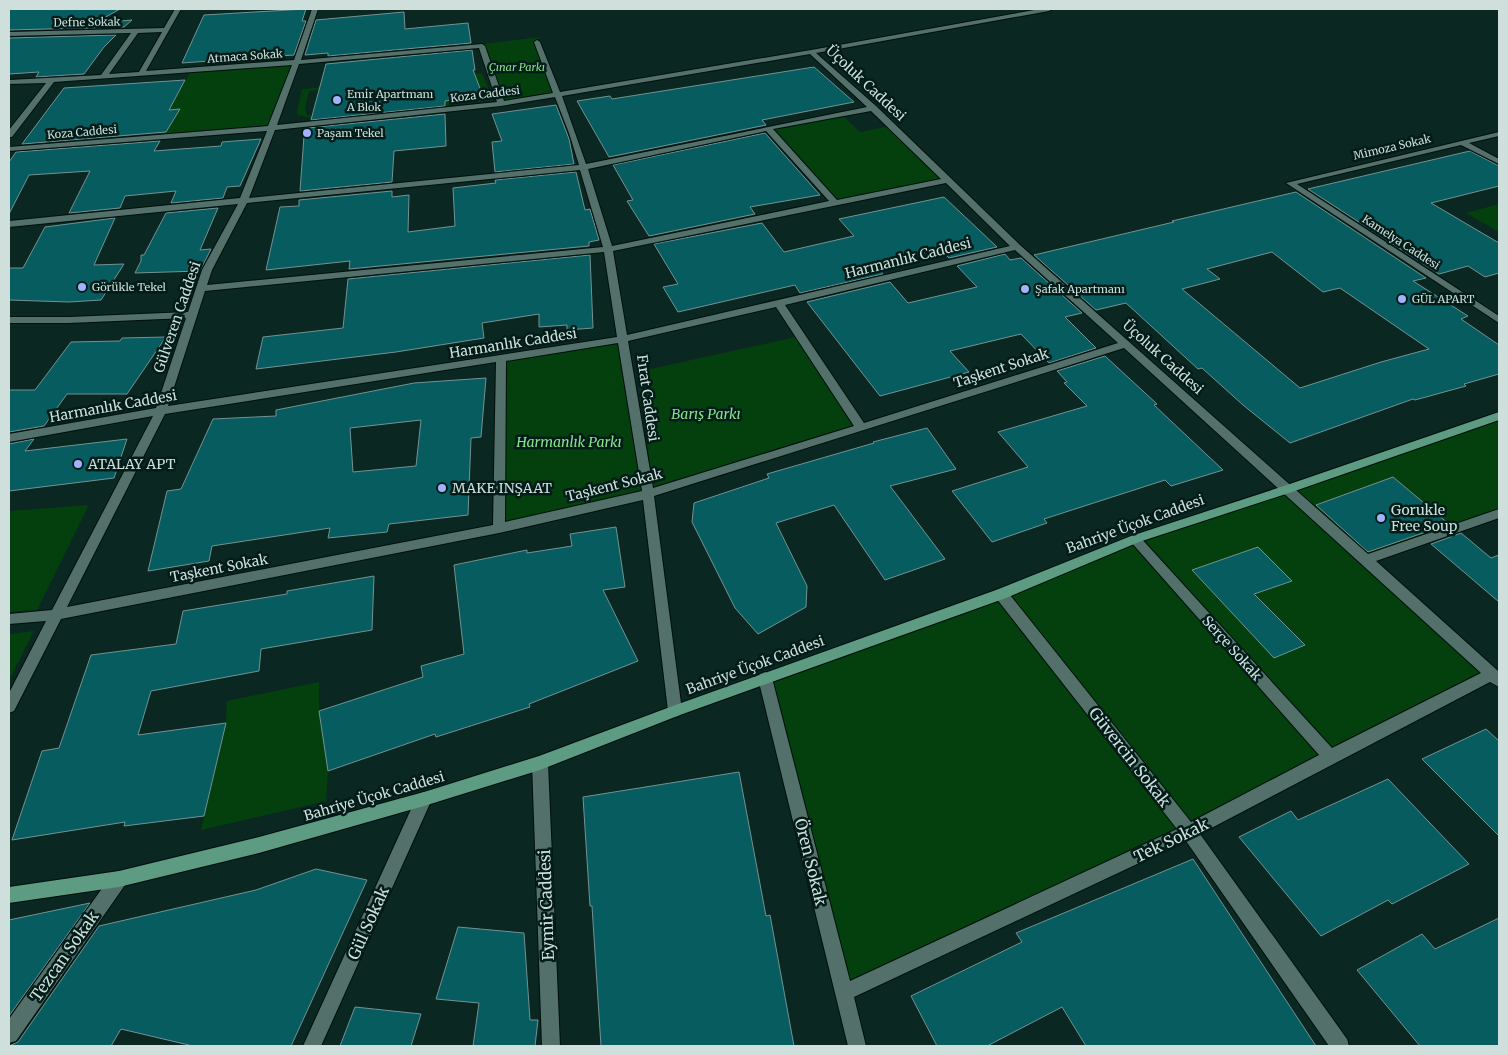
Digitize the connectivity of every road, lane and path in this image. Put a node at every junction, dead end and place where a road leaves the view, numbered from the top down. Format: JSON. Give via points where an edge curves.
{"nodes":[{"id":1,"x":178,"y":9,"type":"edge"},
{"id":2,"x":315,"y":9,"type":"edge"},
{"id":3,"x":1049,"y":9,"type":"edge"},
{"id":4,"x":166,"y":30,"type":"junction"},
{"id":5,"x":136,"y":31,"type":"junction"},
{"id":6,"x":9,"y":34,"type":"edge"},
{"id":7,"x":537,"y":42,"type":"dead end"},
{"id":8,"x":811,"y":52,"type":"junction"},
{"id":9,"x":296,"y":64,"type":"junction"},
{"id":10,"x":141,"y":74,"type":"junction"},
{"id":11,"x":104,"y":76,"type":"junction"},
{"id":12,"x":51,"y":81,"type":"junction"},
{"id":13,"x":9,"y":82,"type":"edge"},
{"id":14,"x":560,"y":95,"type":"junction"},
{"id":15,"x":501,"y":104,"type":"junction"},
{"id":16,"x":873,"y":108,"type":"junction"},
{"id":17,"x":271,"y":128,"type":"junction"},
{"id":18,"x":768,"y":128,"type":"junction"},
{"id":19,"x":1499,"y":134,"type":"edge"},
{"id":20,"x":9,"y":135,"type":"edge"},
{"id":21,"x":1462,"y":143,"type":"junction"},
{"id":22,"x":9,"y":149,"type":"edge"},
{"id":23,"x":1499,"y":162,"type":"edge"},
{"id":24,"x":584,"y":167,"type":"junction"},
{"id":25,"x":947,"y":180,"type":"junction"},
{"id":26,"x":1290,"y":183,"type":"joint"},
{"id":27,"x":244,"y":200,"type":"junction"},
{"id":28,"x":836,"y":203,"type":"junction"},
{"id":29,"x":9,"y":224,"type":"edge"},
{"id":30,"x":1017,"y":247,"type":"junction"},
{"id":31,"x":608,"y":248,"type":"junction"},
{"id":32,"x":201,"y":288,"type":"junction"},
{"id":33,"x":779,"y":304,"type":"junction"},
{"id":34,"x":192,"y":315,"type":"junction"},
{"id":35,"x":9,"y":320,"type":"edge"},
{"id":36,"x":1499,"y":320,"type":"edge"},
{"id":37,"x":624,"y":339,"type":"junction"},
{"id":38,"x":1125,"y":344,"type":"junction"},
{"id":39,"x":502,"y":359,"type":"junction"},
{"id":40,"x":161,"y":411,"type":"junction"},
{"id":41,"x":1499,"y":416,"type":"edge"},
{"id":42,"x":861,"y":428,"type":"junction"},
{"id":43,"x":9,"y":438,"type":"edge"},
{"id":44,"x":1288,"y":489,"type":"junction"},
{"id":45,"x":648,"y":494,"type":"junction"},
{"id":46,"x":1499,"y":513,"type":"edge"},
{"id":47,"x":499,"y":528,"type":"junction"},
{"id":48,"x":1134,"y":539,"type":"junction"},
{"id":49,"x":1366,"y":560,"type":"junction"},
{"id":50,"x":1000,"y":594,"type":"junction"},
{"id":51,"x":55,"y":615,"type":"junction"},
{"id":52,"x":9,"y":619,"type":"edge"},
{"id":53,"x":766,"y":678,"type":"junction"},
{"id":54,"x":1496,"y":678,"type":"edge"},
{"id":55,"x":9,"y":707,"type":"edge"},
{"id":56,"x":675,"y":711,"type":"junction"},
{"id":57,"x":1330,"y":758,"type":"junction"},
{"id":58,"x":540,"y":763,"type":"junction"},
{"id":59,"x":424,"y":799,"type":"junction"},
{"id":60,"x":1190,"y":832,"type":"junction"},
{"id":61,"x":119,"y":878,"type":"junction"},
{"id":62,"x":9,"y":895,"type":"edge"},
{"id":63,"x":843,"y":993,"type":"junction"},
{"id":64,"x":9,"y":1034,"type":"edge"},
{"id":65,"x":312,"y":1046,"type":"edge"},
{"id":66,"x":551,"y":1046,"type":"edge"},
{"id":67,"x":857,"y":1046,"type":"edge"},
{"id":68,"x":1340,"y":1046,"type":"edge"}],
"edges":[{"from":1,"to":4,"type":"street"},
{"from":2,"to":9,"type":"street","name":"Gülveren Caddesi"},
{"from":3,"to":8,"type":"street","name":"Koza Caddesi"},
{"from":4,"to":5,"type":"street","name":"Defne Sokak"},
{"from":4,"to":10,"type":"street"},
{"from":5,"to":6,"type":"street","name":"Defne Sokak"},
{"from":5,"to":11,"type":"street"},
{"from":7,"to":14,"type":"street","name":"Fırat Caddesi"},
{"from":8,"to":14,"type":"street","name":"Koza Caddesi"},
{"from":8,"to":16,"type":"street","name":"Üçoluk Caddesi"},
{"from":9,"to":10,"type":"street","name":"Atmaca Sokak"},
{"from":9,"to":15,"type":"street","name":"Atmaca Sokak","via":[[482,46]]},
{"from":9,"to":17,"type":"street","name":"Gülveren Caddesi"},
{"from":10,"to":11,"type":"street","name":"Atmaca Sokak"},
{"from":11,"to":12,"type":"street","name":"Atmaca Sokak"},
{"from":12,"to":13,"type":"street","name":"Atmaca Sokak"},
{"from":12,"to":20,"type":"street"},
{"from":14,"to":15,"type":"street","name":"Koza Caddesi"},
{"from":14,"to":24,"type":"street","name":"Fırat Caddesi"},
{"from":15,"to":17,"type":"street","name":"Koza Caddesi"},
{"from":16,"to":18,"type":"street"},
{"from":16,"to":25,"type":"street","name":"Üçoluk Caddesi"},
{"from":17,"to":22,"type":"street","name":"Koza Caddesi"},
{"from":17,"to":27,"type":"street","name":"Gülveren Caddesi"},
{"from":18,"to":24,"type":"street"},
{"from":18,"to":28,"type":"street"},
{"from":19,"to":21,"type":"street","name":"Mimoza Sokak"},
{"from":21,"to":23,"type":"street"},
{"from":21,"to":26,"type":"street","name":"Mimoza Sokak"},
{"from":24,"to":27,"type":"street"},
{"from":24,"to":31,"type":"street","name":"Fırat Caddesi"},
{"from":25,"to":28,"type":"street"},
{"from":25,"to":30,"type":"street","name":"Üçoluk Caddesi"},
{"from":26,"to":36,"type":"street","name":"Kamelya Caddesi"},
{"from":27,"to":29,"type":"street"},
{"from":27,"to":32,"type":"street","name":"Gülveren Caddesi"},
{"from":28,"to":31,"type":"street"},
{"from":30,"to":33,"type":"street","name":"Harmanlık Caddesi"},
{"from":30,"to":38,"type":"street","name":"Üçoluk Caddesi"},
{"from":31,"to":32,"type":"street"},
{"from":31,"to":37,"type":"street","name":"Fırat Caddesi"},
{"from":32,"to":34,"type":"street","name":"Gülveren Caddesi"},
{"from":33,"to":37,"type":"street","name":"Harmanlık Caddesi"},
{"from":33,"to":42,"type":"street"},
{"from":34,"to":35,"type":"street"},
{"from":34,"to":40,"type":"street","name":"Gülveren Caddesi"},
{"from":37,"to":39,"type":"street","name":"Harmanlık Caddesi"},
{"from":37,"to":45,"type":"street","name":"Fırat Caddesi"},
{"from":38,"to":42,"type":"street","name":"Taşkent Sokak"},
{"from":38,"to":44,"type":"street","name":"Üçoluk Caddesi"},
{"from":39,"to":40,"type":"street","name":"Harmanlık Caddesi"},
{"from":39,"to":47,"type":"street"},
{"from":40,"to":43,"type":"street","name":"Harmanlık Caddesi"},
{"from":40,"to":51,"type":"street","name":"Gülveren Caddesi"},
{"from":41,"to":44,"type":"main road","name":"Bahriye Üçok Caddesi"},
{"from":42,"to":45,"type":"street","name":"Taşkent Sokak"},
{"from":44,"to":48,"type":"main road","name":"Bahriye Üçok Caddesi"},
{"from":44,"to":49,"type":"street","name":"Üçoluk Caddesi"},
{"from":45,"to":47,"type":"street","name":"Taşkent Sokak"},
{"from":45,"to":56,"type":"street","name":"Fırat Caddesi"},
{"from":46,"to":49,"type":"street"},
{"from":47,"to":51,"type":"street","name":"Taşkent Sokak"},
{"from":48,"to":50,"type":"main road","name":"Bahriye Üçok Caddesi"},
{"from":48,"to":57,"type":"street","name":"Serçe Sokak"},
{"from":49,"to":54,"type":"street","name":"Üçoluk Caddesi"},
{"from":50,"to":53,"type":"main road","name":"Bahriye Üçok Caddesi"},
{"from":50,"to":60,"type":"street","name":"Güvercin Sokak"},
{"from":51,"to":52,"type":"street","name":"Taşkent Sokak"},
{"from":51,"to":55,"type":"street","name":"Gülveren Caddesi"},
{"from":53,"to":56,"type":"main road","name":"Bahriye Üçok Caddesi"},
{"from":53,"to":63,"type":"street","name":"Ören Sokak"},
{"from":54,"to":57,"type":"street","name":"Tek Sokak"},
{"from":56,"to":58,"type":"main road","name":"Bahriye Üçok Caddesi"},
{"from":57,"to":60,"type":"street","name":"Tek Sokak"},
{"from":58,"to":59,"type":"main road","name":"Bahriye Üçok Caddesi"},
{"from":58,"to":66,"type":"street","name":"Eymir Caddesi"},
{"from":59,"to":61,"type":"main road","name":"Bahriye Üçok Caddesi","via":[[259,845]]},
{"from":59,"to":65,"type":"street","name":"Gül Sokak"},
{"from":60,"to":63,"type":"street","name":"Tek Sokak"},
{"from":60,"to":68,"type":"street","name":"Güvercin Sokak"},
{"from":61,"to":62,"type":"main road","name":"Bahriye Üçok Caddesi"},
{"from":61,"to":64,"type":"street","name":"Tezcan Sokak"},
{"from":63,"to":67,"type":"street","name":"Ören Sokak"}]}
